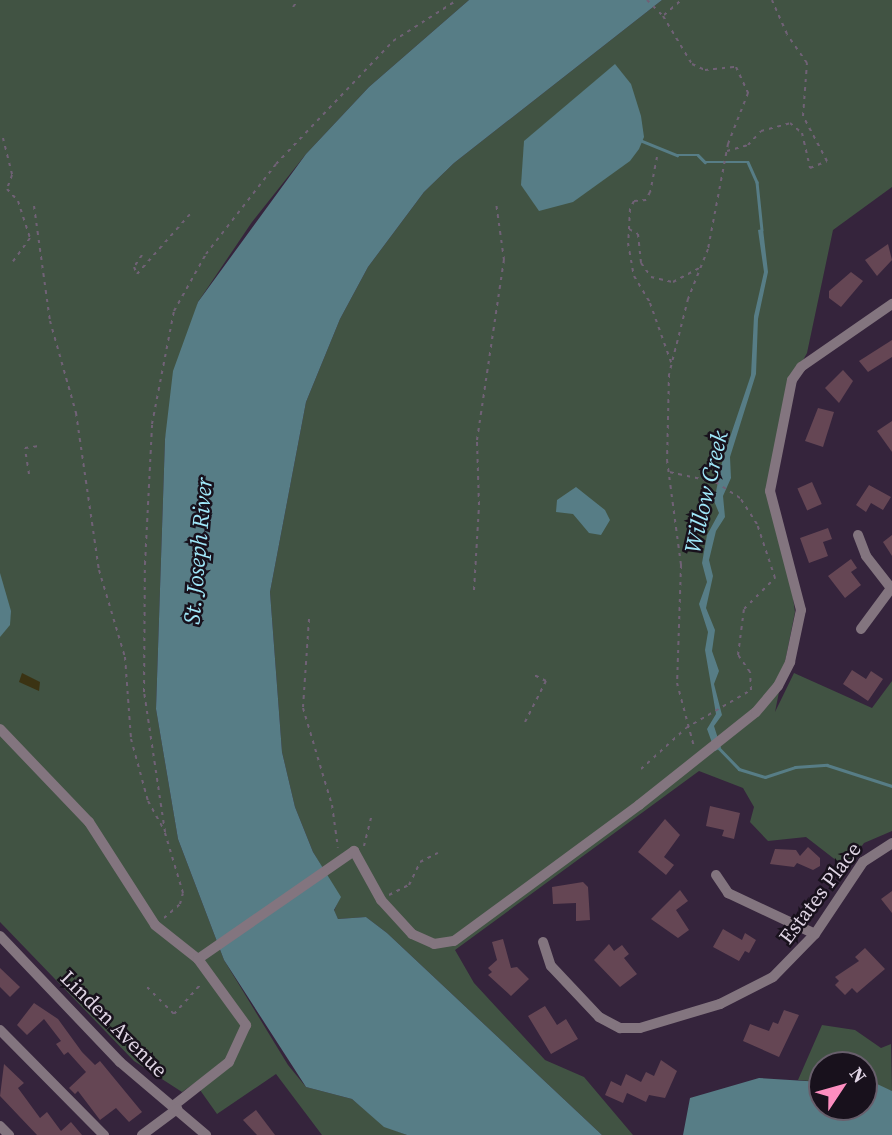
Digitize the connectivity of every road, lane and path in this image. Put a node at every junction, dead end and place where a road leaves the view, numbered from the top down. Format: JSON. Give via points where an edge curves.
{"nodes":[{"id":1,"x":298,"y":0,"type":"edge"},
{"id":2,"x":457,"y":0,"type":"edge"},
{"id":3,"x":647,"y":0,"type":"edge"},
{"id":4,"x":681,"y":0,"type":"edge"},
{"id":5,"x":772,"y":0,"type":"edge"},
{"id":6,"x":293,"y":7,"type":"dead end"},
{"id":7,"x":662,"y":14,"type":"junction"},
{"id":8,"x":3,"y":138,"type":"dead end"},
{"id":9,"x":726,"y":151,"type":"junction"},
{"id":10,"x":657,"y":157,"type":"dead end"},
{"id":11,"x":495,"y":202,"type":"dead end"},
{"id":12,"x":34,"y":206,"type":"dead end"},
{"id":13,"x":191,"y":213,"type":"dead end"},
{"id":14,"x":627,"y":229,"type":"junction"},
{"id":15,"x":142,"y":255,"type":"dead end"},
{"id":16,"x":13,"y":261,"type":"dead end"},
{"id":17,"x":700,"y":267,"type":"junction"},
{"id":18,"x":892,"y":304,"type":"edge"},
{"id":19,"x":672,"y":363,"type":"junction"},
{"id":20,"x":39,"y":446,"type":"dead end"},
{"id":21,"x":669,"y":472,"type":"junction"},
{"id":22,"x":29,"y":474,"type":"dead end"},
{"id":23,"x":858,"y":535,"type":"dead end"},
{"id":24,"x":892,"y":587,"type":"edge"},
{"id":25,"x":474,"y":590,"type":"dead end"},
{"id":26,"x":309,"y":619,"type":"dead end"},
{"id":27,"x":861,"y":629,"type":"dead end"},
{"id":28,"x":532,"y":674,"type":"dead end"},
{"id":29,"x":526,"y":722,"type":"dead end"},
{"id":30,"x":686,"y":728,"type":"junction"},
{"id":31,"x":0,"y":729,"type":"edge"},
{"id":32,"x":699,"y":757,"type":"junction"},
{"id":33,"x":641,"y":769,"type":"dead end"},
{"id":34,"x":372,"y":814,"type":"dead end"},
{"id":35,"x":165,"y":832,"type":"junction"},
{"id":36,"x":892,"y":843,"type":"edge"},
{"id":37,"x":354,"y":851,"type":"junction"},
{"id":38,"x":438,"y":853,"type":"dead end"},
{"id":39,"x":330,"y":865,"type":"junction"},
{"id":40,"x":716,"y":875,"type":"dead end"},
{"id":41,"x":381,"y":900,"type":"junction"},
{"id":42,"x":155,"y":925,"type":"junction"},
{"id":43,"x":815,"y":934,"type":"junction"},
{"id":44,"x":0,"y":936,"type":"edge"},
{"id":45,"x":542,"y":943,"type":"dead end"},
{"id":46,"x":202,"y":955,"type":"junction"},
{"id":47,"x":208,"y":975,"type":"junction"},
{"id":48,"x":147,"y":987,"type":"dead end"},
{"id":49,"x":1,"y":1032,"type":"edge"},
{"id":50,"x":175,"y":1108,"type":"junction"},
{"id":51,"x":0,"y":1126,"type":"edge"},
{"id":52,"x":9,"y":1135,"type":"edge"},
{"id":53,"x":104,"y":1135,"type":"edge"},
{"id":54,"x":142,"y":1135,"type":"edge"},
{"id":55,"x":205,"y":1135,"type":"edge"}],
"edges":[{"from":1,"to":6,"type":"path"},
{"from":2,"to":35,"type":"path","via":[[393,41],[276,164],[205,254],[174,311],[152,424],[145,564],[144,692]]},
{"from":3,"to":7,"type":"path"},
{"from":4,"to":7,"type":"path"},
{"from":5,"to":9,"type":"path","via":[[807,63],[803,116],[827,161],[810,168],[802,133],[790,123],[770,127],[748,145]]},
{"from":7,"to":9,"type":"path","via":[[697,69],[736,67],[745,79],[747,99]]},
{"from":8,"to":16,"type":"path","via":[[12,175],[7,189],[18,201],[30,238]]},
{"from":9,"to":17,"type":"path","via":[[708,249]]},
{"from":10,"to":14,"type":"path","via":[[650,192],[646,200],[634,201]]},
{"from":11,"to":25,"type":"path","via":[[504,260],[477,440]]},
{"from":12,"to":35,"type":"path","via":[[50,321],[76,413],[99,570],[125,657],[131,739],[148,801]]},
{"from":13,"to":15,"type":"path","via":[[137,274],[134,267]]},
{"from":14,"to":17,"type":"path","via":[[638,234],[641,263],[652,277],[673,282]]},
{"from":14,"to":19,"type":"path","via":[[634,276],[650,303]]},
{"from":17,"to":19,"type":"path"},
{"from":18,"to":32,"type":"street","via":[[797,372],[770,491],[798,587],[799,621],[790,662],[757,712]]},
{"from":19,"to":21,"type":"path"},
{"from":20,"to":22,"type":"path","via":[[25,448]]},
{"from":21,"to":30,"type":"path","via":[[681,565],[677,683]]},
{"from":21,"to":30,"type":"path","via":[[731,489],[757,524],[775,578],[744,609],[738,656],[750,672],[751,690]]},
{"from":23,"to":24,"type":"street","via":[[866,556]]},
{"from":24,"to":27,"type":"street"},
{"from":26,"to":39,"type":"path","via":[[303,708],[332,805],[338,848]]},
{"from":28,"to":29,"type":"path","via":[[546,681]]},
{"from":30,"to":32,"type":"path"},
{"from":30,"to":33,"type":"path"},
{"from":31,"to":42,"type":"street","via":[[89,822]]},
{"from":32,"to":41,"type":"street","via":[[454,941],[424,941],[401,924]]},
{"from":34,"to":37,"type":"path","via":[[368,844]]},
{"from":35,"to":42,"type":"path","via":[[183,899]]},
{"from":36,"to":43,"type":"street","name":"Estates Place","via":[[863,862]]},
{"from":37,"to":39,"type":"street"},
{"from":37,"to":41,"type":"street"},
{"from":38,"to":41,"type":"path","via":[[420,862],[409,885]]},
{"from":39,"to":46,"type":"street"},
{"from":40,"to":43,"type":"street","via":[[728,893]]},
{"from":42,"to":46,"type":"street"},
{"from":43,"to":45,"type":"street","name":"Estates Place","via":[[792,961],[759,986],[720,1004],[636,1029],[612,1026],[599,1017],[551,966]]},
{"from":44,"to":50,"type":"street","name":"Linden Avenue","via":[[120,1062]]},
{"from":46,"to":47,"type":"street"},
{"from":47,"to":48,"type":"path","via":[[174,1014]]},
{"from":47,"to":50,"type":"street","via":[[246,1026],[229,1062]]},
{"from":49,"to":53,"type":"street"},
{"from":50,"to":54,"type":"street"},
{"from":50,"to":55,"type":"street","name":"Linden Avenue"},
{"from":51,"to":52,"type":"street"}]}
